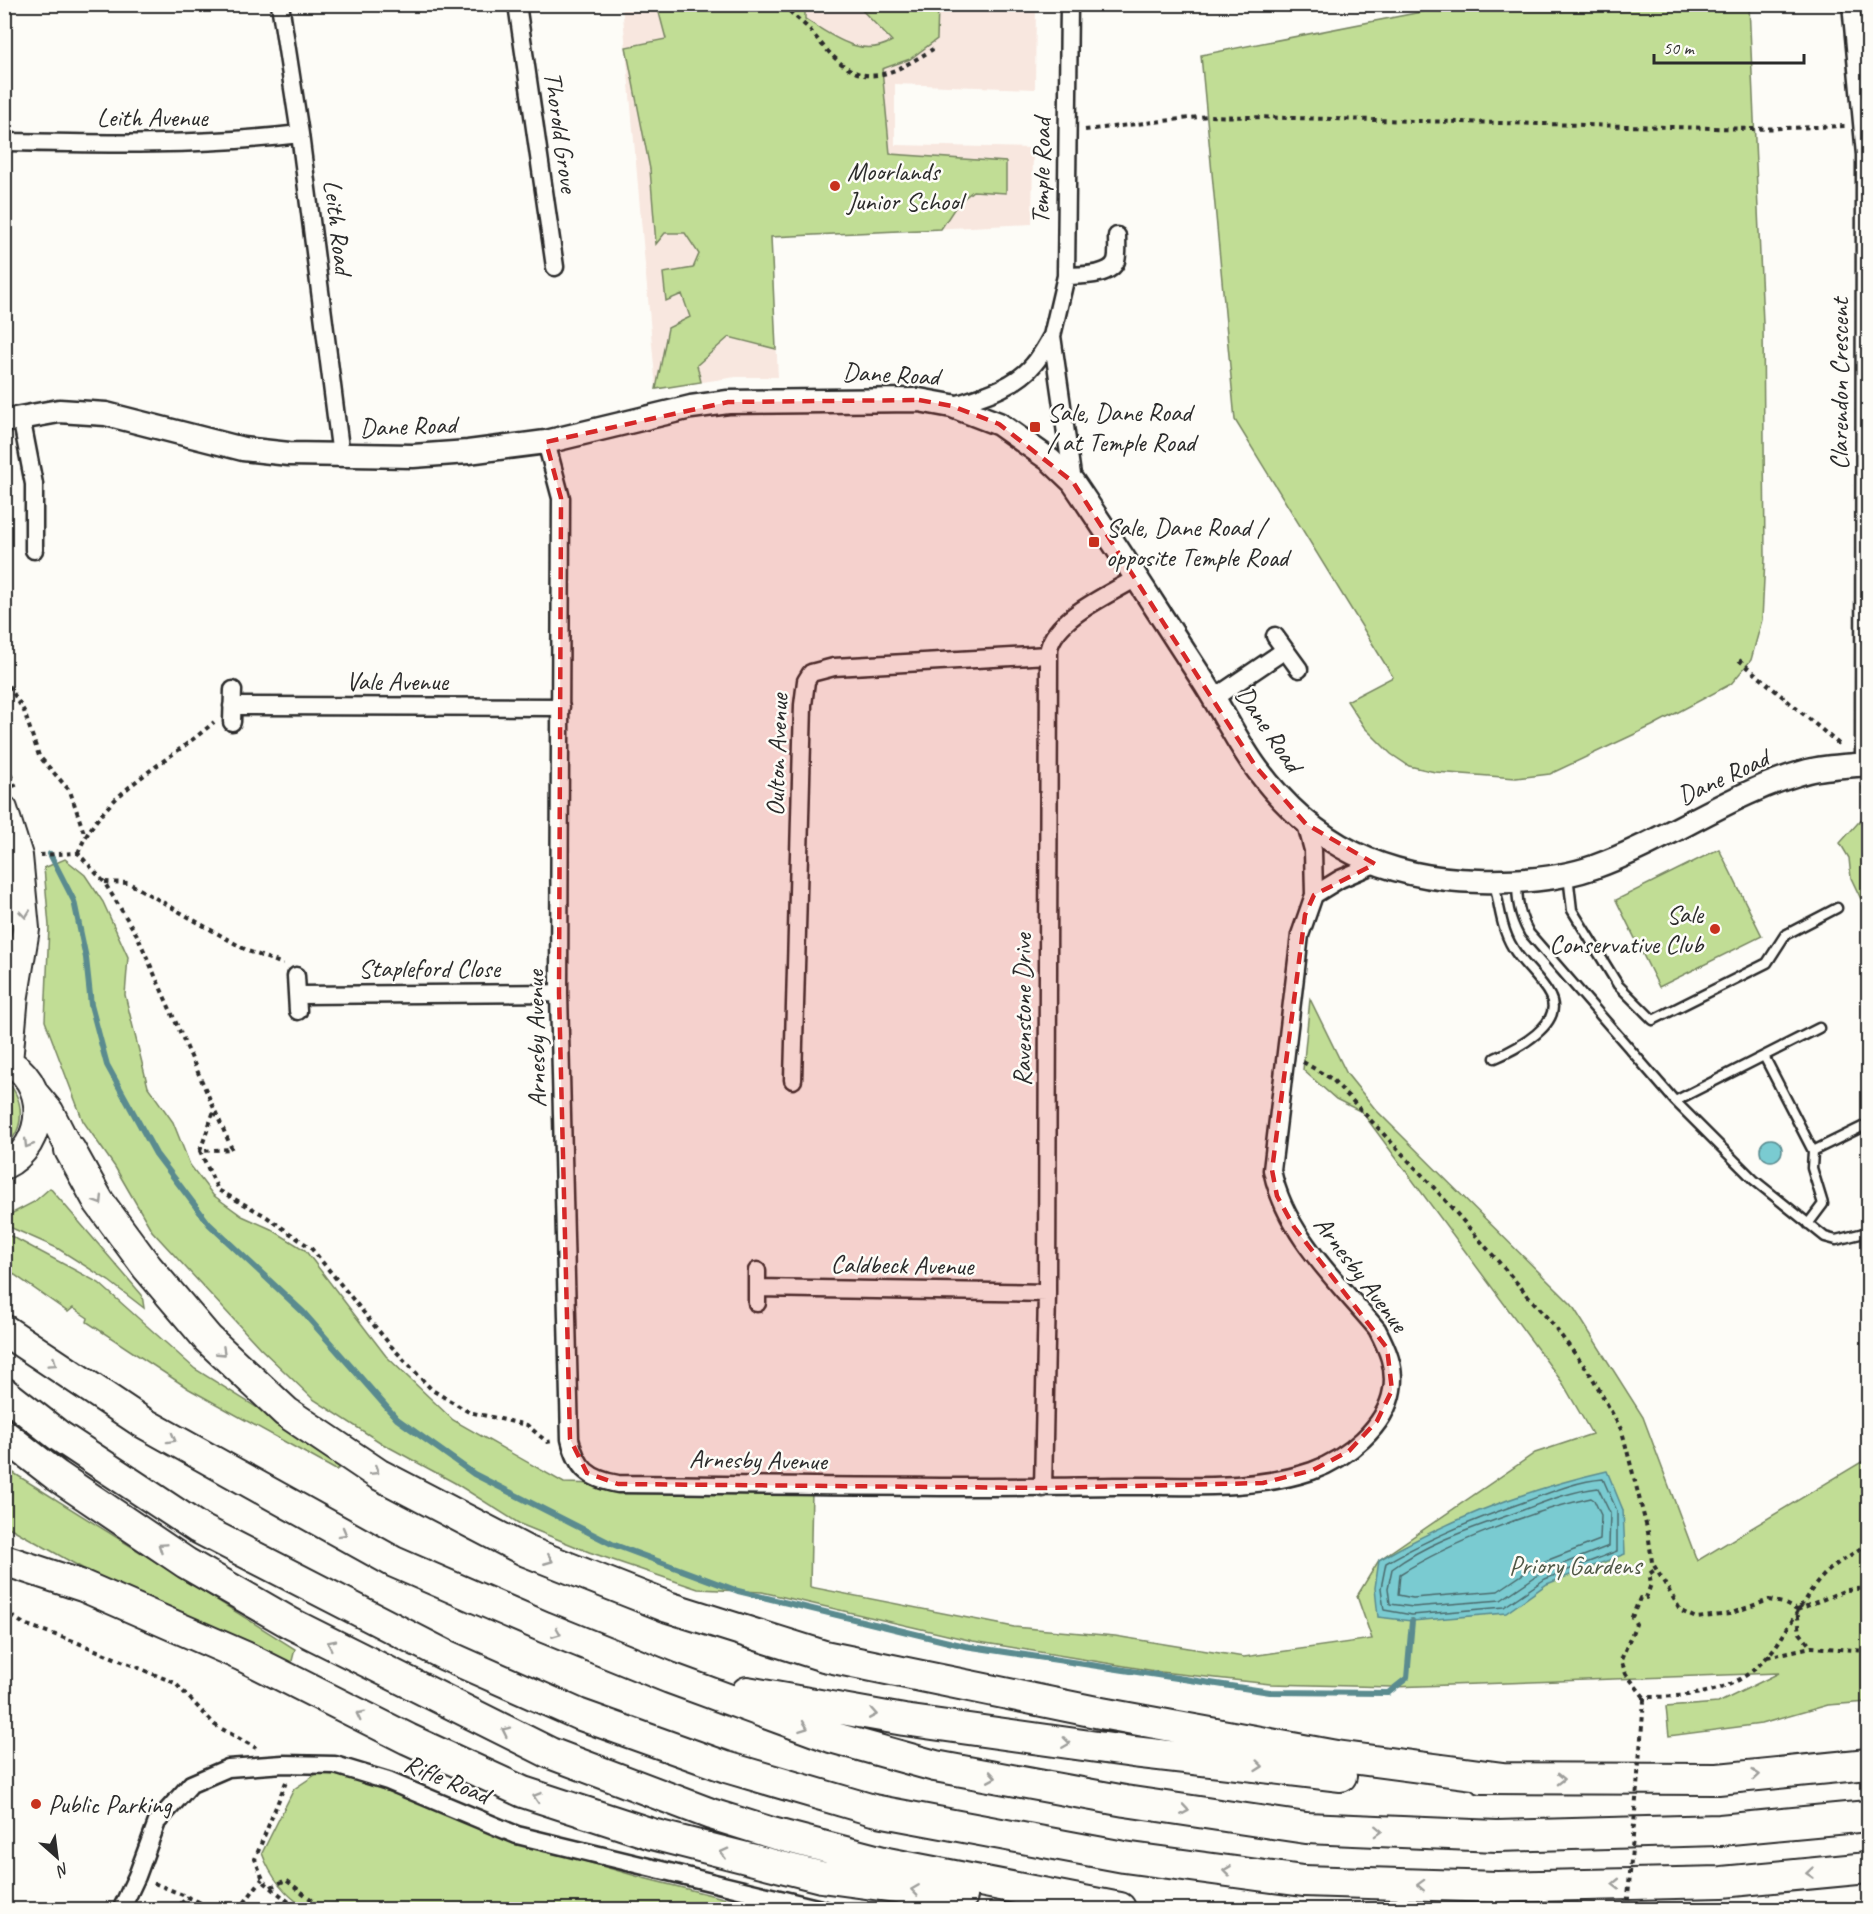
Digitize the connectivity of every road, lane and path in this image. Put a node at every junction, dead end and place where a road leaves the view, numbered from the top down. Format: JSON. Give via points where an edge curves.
{"nodes":[{"id":1,"x":280,"y":4,"type":"edge"},
{"id":2,"x":517,"y":4,"type":"edge"},
{"id":3,"x":784,"y":4,"type":"edge"},
{"id":4,"x":1069,"y":4,"type":"edge"},
{"id":5,"x":1851,"y":4,"type":"edge"},
{"id":6,"x":933,"y":49,"type":"dead end"},
{"id":7,"x":1863,"y":78,"type":"edge"},
{"id":8,"x":1863,"y":126,"type":"junction"},
{"id":9,"x":1067,"y":132,"type":"junction"},
{"id":10,"x":300,"y":134,"type":"junction"},
{"id":11,"x":4,"y":142,"type":"edge"},
{"id":12,"x":1117,"y":236,"type":"dead end"},
{"id":13,"x":555,"y":267,"type":"dead end"},
{"id":14,"x":1065,"y":276,"type":"junction"},
{"id":15,"x":1052,"y":336,"type":"junction"},
{"id":16,"x":952,"y":406,"type":"junction"},
{"id":17,"x":13,"y":419,"type":"edge"},
{"id":18,"x":546,"y":442,"type":"junction"},
{"id":19,"x":341,"y":456,"type":"junction"},
{"id":20,"x":1073,"y":482,"type":"junction"},
{"id":21,"x":34,"y":549,"type":"dead end"},
{"id":22,"x":1136,"y":578,"type":"junction"},
{"id":23,"x":1866,"y":592,"type":"edge"},
{"id":24,"x":1275,"y":636,"type":"dead end"},
{"id":25,"x":1285,"y":650,"type":"junction"},
{"id":26,"x":1048,"y":655,"type":"junction"},
{"id":27,"x":1739,"y":660,"type":"dead end"},
{"id":28,"x":1299,"y":669,"type":"dead end"},
{"id":29,"x":4,"y":678,"type":"edge"},
{"id":30,"x":1214,"y":698,"type":"junction"},
{"id":31,"x":232,"y":706,"type":"joint"},
{"id":32,"x":561,"y":707,"type":"junction"},
{"id":33,"x":1866,"y":764,"type":"edge"},
{"id":34,"x":4,"y":809,"type":"edge"},
{"id":35,"x":1306,"y":824,"type":"junction"},
{"id":36,"x":85,"y":836,"type":"junction"},
{"id":37,"x":78,"y":853,"type":"junction"},
{"id":38,"x":19,"y":856,"type":"junction"},
{"id":39,"x":1375,"y":864,"type":"junction"},
{"id":40,"x":1568,"y":875,"type":"junction"},
{"id":41,"x":1494,"y":881,"type":"junction"},
{"id":42,"x":1517,"y":881,"type":"junction"},
{"id":43,"x":104,"y":882,"type":"junction"},
{"id":44,"x":1314,"y":895,"type":"junction"},
{"id":45,"x":1837,"y":908,"type":"dead end"},
{"id":46,"x":296,"y":976,"type":"joint"},
{"id":47,"x":559,"y":993,"type":"junction"},
{"id":48,"x":1819,"y":1028,"type":"dead end"},
{"id":49,"x":1285,"y":1052,"type":"junction"},
{"id":50,"x":1764,"y":1056,"type":"junction"},
{"id":51,"x":1496,"y":1059,"type":"dead end"},
{"id":52,"x":7,"y":1061,"type":"edge"},
{"id":53,"x":793,"y":1080,"type":"dead end"},
{"id":54,"x":35,"y":1093,"type":"junction"},
{"id":55,"x":1675,"y":1101,"type":"junction"},
{"id":56,"x":214,"y":1111,"type":"junction"},
{"id":57,"x":1864,"y":1126,"type":"dead end"},
{"id":58,"x":70,"y":1150,"type":"joint"},
{"id":59,"x":1813,"y":1150,"type":"junction"},
{"id":60,"x":200,"y":1151,"type":"junction"},
{"id":61,"x":4,"y":1166,"type":"edge"},
{"id":62,"x":1808,"y":1224,"type":"junction"},
{"id":63,"x":1869,"y":1232,"type":"edge"},
{"id":64,"x":757,"y":1287,"type":"dead end"},
{"id":65,"x":1047,"y":1293,"type":"junction"},
{"id":66,"x":4,"y":1330,"type":"edge"},
{"id":67,"x":4,"y":1393,"type":"edge"},
{"id":68,"x":4,"y":1435,"type":"edge"},
{"id":69,"x":570,"y":1439,"type":"junction"},
{"id":70,"x":1043,"y":1488,"type":"junction"},
{"id":71,"x":1869,"y":1543,"type":"edge"},
{"id":72,"x":4,"y":1560,"type":"edge"},
{"id":73,"x":273,"y":1566,"type":"junction"},
{"id":74,"x":1656,"y":1569,"type":"junction"},
{"id":75,"x":1869,"y":1588,"type":"edge"},
{"id":76,"x":4,"y":1611,"type":"edge"},
{"id":77,"x":1797,"y":1611,"type":"junction"},
{"id":78,"x":1811,"y":1647,"type":"junction"},
{"id":79,"x":1869,"y":1651,"type":"edge"},
{"id":80,"x":1766,"y":1657,"type":"junction"},
{"id":81,"x":670,"y":1678,"type":"junction"},
{"id":82,"x":1644,"y":1699,"type":"junction"},
{"id":83,"x":284,"y":1764,"type":"junction"},
{"id":84,"x":1869,"y":1764,"type":"edge"},
{"id":85,"x":1503,"y":1778,"type":"junction"},
{"id":86,"x":1869,"y":1816,"type":"edge"},
{"id":87,"x":837,"y":1848,"type":"junction"},
{"id":88,"x":1869,"y":1868,"type":"edge"},
{"id":89,"x":137,"y":1876,"type":"junction"},
{"id":90,"x":262,"y":1879,"type":"junction"},
{"id":91,"x":270,"y":1887,"type":"junction"},
{"id":92,"x":189,"y":1897,"type":"junction"},
{"id":93,"x":197,"y":1901,"type":"junction"},
{"id":94,"x":1126,"y":1909,"type":"edge"},
{"id":95,"x":121,"y":1910,"type":"edge"},
{"id":96,"x":174,"y":1910,"type":"edge"},
{"id":97,"x":194,"y":1910,"type":"edge"},
{"id":98,"x":212,"y":1910,"type":"edge"},
{"id":99,"x":239,"y":1910,"type":"edge"},
{"id":100,"x":299,"y":1910,"type":"edge"},
{"id":101,"x":325,"y":1910,"type":"edge"},
{"id":102,"x":825,"y":1910,"type":"edge"},
{"id":103,"x":1627,"y":1910,"type":"edge"}],
"edges":[{"from":1,"to":10,"type":"street","name":"Leith Road"},
{"from":2,"to":13,"type":"street","name":"Thorold Grove"},
{"from":3,"to":6,"type":"path","via":[[850,72],[867,76],[888,74]]},
{"from":4,"to":9,"type":"street","name":"Temple Road"},
{"from":5,"to":7,"type":"street","name":"Clarendon Crescent"},
{"from":7,"to":8,"type":"street","name":"Clarendon Crescent"},
{"from":8,"to":9,"type":"path","via":[[1754,129],[1207,116]]},
{"from":8,"to":23,"type":"street","name":"Clarendon Crescent"},
{"from":9,"to":14,"type":"street","name":"Temple Road"},
{"from":10,"to":11,"type":"street","name":"Leith Avenue","via":[[169,145]]},
{"from":10,"to":19,"type":"street","name":"Leith Road"},
{"from":12,"to":14,"type":"street","via":[[1116,262],[1110,269]]},
{"from":14,"to":15,"type":"street","name":"Temple Road"},
{"from":15,"to":16,"type":"street","name":"Temple Road","via":[[1033,366],[990,394]]},
{"from":15,"to":20,"type":"street","name":"Temple Road"},
{"from":16,"to":18,"type":"main road","name":"Dane Road","via":[[919,400],[869,399],[728,402],[691,406]]},
{"from":16,"to":20,"type":"main road","name":"Dane Road","via":[[999,424],[1050,460]]},
{"from":17,"to":19,"type":"main road","name":"Dane Road","via":[[59,411],[106,414],[243,449]]},
{"from":17,"to":21,"type":"street","via":[[34,484]]},
{"from":18,"to":19,"type":"main road","name":"Dane Road","via":[[468,452]]},
{"from":18,"to":32,"type":"street","name":"Arnesby Avenue","via":[[561,498]]},
{"from":20,"to":22,"type":"main road","name":"Dane Road"},
{"from":22,"to":26,"type":"street","name":"Ravenstone Drive","via":[[1065,621],[1052,636]]},
{"from":22,"to":30,"type":"main road","name":"Dane Road"},
{"from":23,"to":33,"type":"street","name":"Clarendon Crescent"},
{"from":24,"to":25,"type":"street"},
{"from":25,"to":28,"type":"street"},
{"from":25,"to":30,"type":"street"},
{"from":26,"to":53,"type":"street","name":"Oulton Avenue","via":[[834,667],[818,669],[806,681]]},
{"from":26,"to":65,"type":"street","name":"Ravenstone Drive"},
{"from":27,"to":33,"type":"path"},
{"from":29,"to":36,"type":"path","via":[[24,711],[39,756],[70,791]]},
{"from":30,"to":35,"type":"main road","name":"Dane Road","via":[[1256,767]]},
{"from":31,"to":32,"type":"street","name":"Vale Avenue"},
{"from":31,"to":36,"type":"path","via":[[120,794]]},
{"from":32,"to":47,"type":"street","name":"Arnesby Avenue"},
{"from":33,"to":40,"type":"main road","name":"Dane Road","via":[[1809,771],[1775,783],[1635,850]]},
{"from":34,"to":38,"type":"main road"},
{"from":35,"to":39,"type":"main road","name":"Dane Road","via":[[1339,847]]},
{"from":35,"to":44,"type":"street","name":"Arnesby Avenue","via":[[1313,850]]},
{"from":36,"to":37,"type":"path"},
{"from":37,"to":38,"type":"path"},
{"from":37,"to":43,"type":"path"},
{"from":38,"to":52,"type":"main road","one_way":true,"via":[[26,928]]},
{"from":39,"to":41,"type":"main road","name":"Dane Road","via":[[1448,880]]},
{"from":39,"to":44,"type":"street"},
{"from":40,"to":42,"type":"main road","name":"Dane Road"},
{"from":40,"to":45,"type":"lane","via":[[1572,910],[1618,985],[1653,1020],[1767,963],[1785,934]]},
{"from":41,"to":42,"type":"main road","name":"Dane Road"},
{"from":41,"to":51,"type":"lane","via":[[1510,943],[1550,994],[1553,1004],[1546,1025]]},
{"from":42,"to":55,"type":"lane","via":[[1520,918],[1529,933]]},
{"from":43,"to":46,"type":"path","via":[[129,883],[248,951],[280,960]]},
{"from":43,"to":56,"type":"path","via":[[137,934]]},
{"from":44,"to":49,"type":"street","name":"Arnesby Avenue","via":[[1300,935]]},
{"from":46,"to":47,"type":"street","name":"Stapleford Close","via":[[299,1003]]},
{"from":47,"to":69,"type":"street","name":"Arnesby Avenue"},
{"from":48,"to":50,"type":"lane"},
{"from":49,"to":70,"type":"street","name":"Arnesby Avenue","via":[[1272,1170],[1277,1196],[1302,1238],[1377,1329],[1387,1348],[1392,1390],[1386,1406],[1349,1451],[1313,1470],[1272,1481]]},
{"from":49,"to":74,"type":"path","via":[[1332,1079],[1438,1192],[1550,1321],[1591,1375],[1622,1431]]},
{"from":50,"to":55,"type":"lane"},
{"from":50,"to":59,"type":"lane"},
{"from":52,"to":54,"type":"main road","via":[[25,1075]]},
{"from":54,"to":58,"type":"main road","via":[[50,1111]]},
{"from":54,"to":61,"type":"main road","one_way":true,"via":[[39,1112],[35,1132],[26,1149]]},
{"from":55,"to":62,"type":"lane","via":[[1754,1180]]},
{"from":56,"to":60,"type":"path"},
{"from":56,"to":60,"type":"path","via":[[232,1149]]},
{"from":57,"to":59,"type":"lane"},
{"from":58,"to":85,"type":"highway","one_way":true,"via":[[99,1202],[147,1267],[208,1339],[286,1412],[378,1474],[526,1551],[668,1607],[824,1656],[1336,1756]]},
{"from":59,"to":62,"type":"lane","via":[[1812,1168],[1822,1204]]},
{"from":60,"to":69,"type":"path","via":[[218,1190],[264,1215],[311,1248],[432,1390],[469,1412],[527,1425],[547,1442]]},
{"from":62,"to":63,"type":"lane","via":[[1836,1240]]},
{"from":64,"to":65,"type":"street","name":"Caldbeck Avenue"},
{"from":65,"to":70,"type":"street","name":"Ravenstone Drive"},
{"from":66,"to":81,"type":"highway","one_way":true,"via":[[142,1422],[394,1562]]},
{"from":67,"to":73,"type":"highway","via":[[59,1436],[198,1528]]},
{"from":87,"to":68,"type":"highway","one_way":true,"via":[[711,1814],[540,1748],[292,1624],[205,1574],[57,1476]]},
{"from":69,"to":70,"type":"street","name":"Arnesby Avenue","via":[[578,1462],[587,1473],[618,1484]]},
{"from":71,"to":77,"type":"path","via":[[1827,1572]]},
{"from":94,"to":72,"type":"highway","one_way":true,"via":[[955,1896],[821,1877],[652,1834],[523,1792],[243,1656],[83,1586]]},
{"from":73,"to":87,"type":"highway","via":[[403,1658],[587,1748]]},
{"from":88,"to":73,"type":"highway","one_way":true,"via":[[1722,1882],[1497,1887],[1303,1881],[1124,1857],[873,1810],[726,1767],[579,1714],[445,1655]]},
{"from":74,"to":77,"type":"path","via":[[1681,1611],[1696,1618],[1729,1614],[1769,1600]]},
{"from":74,"to":82,"type":"path","via":[[1649,1574],[1651,1584],[1646,1598],[1640,1598],[1632,1617],[1636,1624],[1621,1660]]},
{"from":75,"to":77,"type":"path","via":[[1846,1590]]},
{"from":76,"to":83,"type":"path","via":[[24,1624],[76,1641],[175,1683],[215,1725]]},
{"from":77,"to":78,"type":"path","via":[[1800,1633]]},
{"from":77,"to":80,"type":"path"},
{"from":78,"to":79,"type":"path"},
{"from":78,"to":80,"type":"path"},
{"from":80,"to":82,"type":"path","via":[[1723,1689]]},
{"from":81,"to":85,"type":"highway","one_way":true,"via":[[904,1720],[1133,1752],[1346,1776]]},
{"from":81,"to":86,"type":"highway","one_way":true,"via":[[831,1737],[935,1766],[1125,1801],[1306,1828],[1497,1836],[1720,1830]]},
{"from":82,"to":103,"type":"path","bridge":true},
{"from":83,"to":89,"type":"street","name":"Rifle Road","via":[[228,1768],[191,1784],[157,1822]]},
{"from":83,"to":90,"type":"path","via":[[286,1784],[255,1859]]},
{"from":83,"to":102,"type":"street","name":"Rifle Road","via":[[335,1765],[388,1781],[517,1835]]},
{"from":85,"to":84,"type":"highway","one_way":true,"via":[[1718,1779]]},
{"from":87,"to":94,"type":"highway","via":[[887,1863]]},
{"from":89,"to":92,"type":"path"},
{"from":89,"to":95,"type":"street","name":"Rifle Road"},
{"from":90,"to":91,"type":"path"},
{"from":90,"to":99,"type":"path"},
{"from":91,"to":100,"type":"path"},
{"from":91,"to":101,"type":"path","via":[[286,1880]]},
{"from":92,"to":93,"type":"path"},
{"from":92,"to":96,"type":"path"},
{"from":93,"to":97,"type":"path"},
{"from":93,"to":98,"type":"path"}]}
